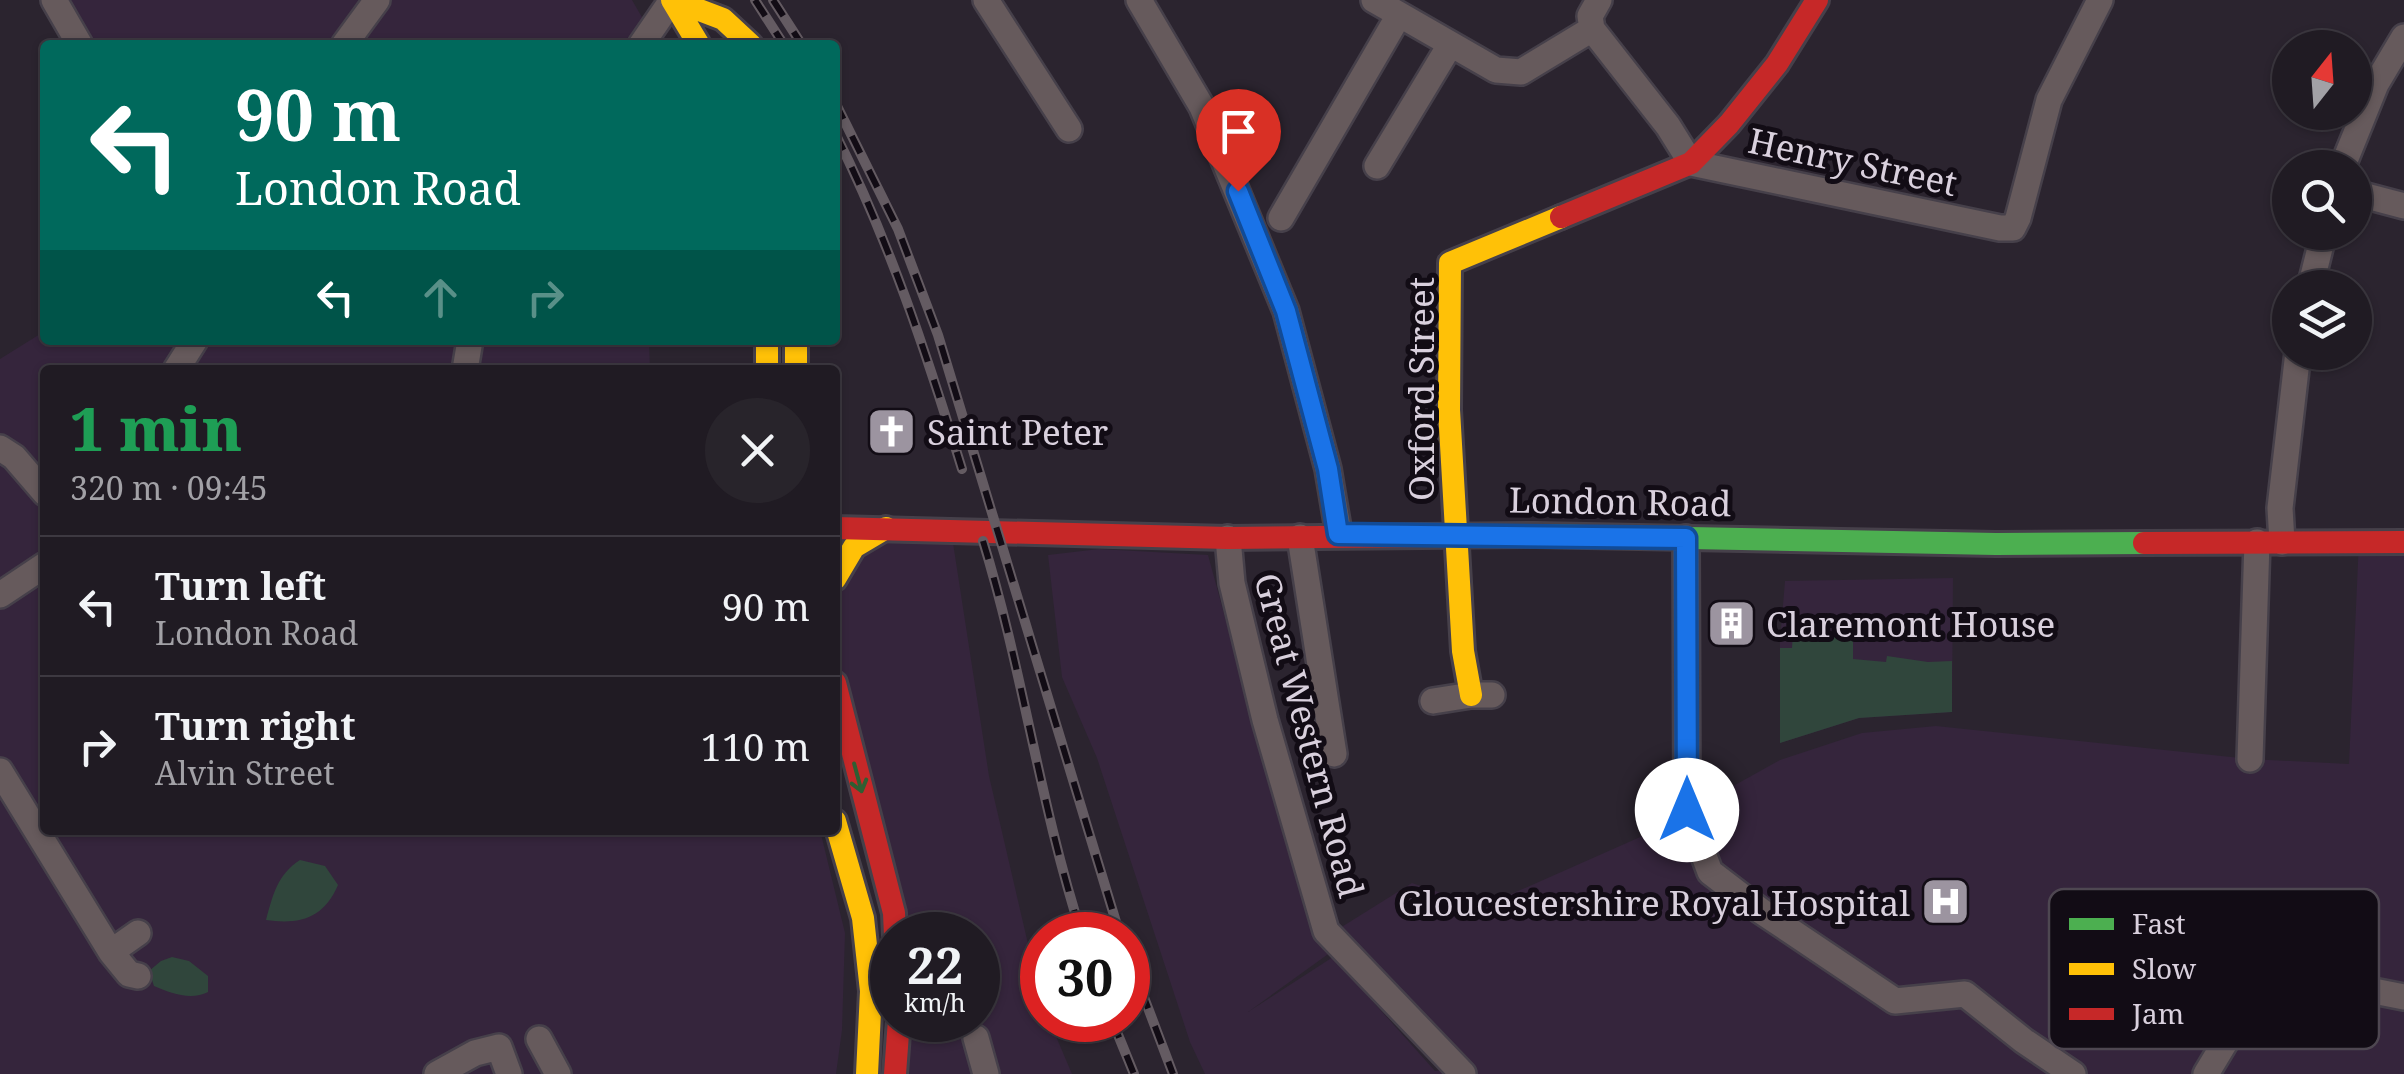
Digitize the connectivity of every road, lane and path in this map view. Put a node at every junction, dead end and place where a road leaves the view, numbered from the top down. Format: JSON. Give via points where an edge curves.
{"nodes":[{"id":1,"x":54,"y":0,"type":"edge"},
{"id":2,"x":377,"y":0,"type":"edge"},
{"id":3,"x":673,"y":0,"type":"edge"},
{"id":4,"x":986,"y":0,"type":"edge"},
{"id":5,"x":1139,"y":0,"type":"edge"},
{"id":6,"x":1374,"y":0,"type":"edge"},
{"id":7,"x":1598,"y":0,"type":"edge"},
{"id":8,"x":1816,"y":0,"type":"edge"},
{"id":9,"x":2100,"y":0,"type":"edge"},
{"id":10,"x":1399,"y":15,"type":"junction"},
{"id":11,"x":1592,"y":28,"type":"junction"},
{"id":12,"x":2404,"y":37,"type":"edge"},
{"id":13,"x":77,"y":40,"type":"edge"},
{"id":14,"x":348,"y":40,"type":"edge"},
{"id":15,"x":645,"y":40,"type":"edge"},
{"id":16,"x":693,"y":40,"type":"edge"},
{"id":17,"x":746,"y":40,"type":"edge"},
{"id":18,"x":1450,"y":45,"type":"junction"},
{"id":19,"x":1069,"y":129,"type":"dead end"},
{"id":20,"x":2349,"y":150,"type":"edge"},
{"id":21,"x":1692,"y":162,"type":"junction"},
{"id":22,"x":1377,"y":166,"type":"dead end"},
{"id":23,"x":2372,"y":197,"type":"edge"},
{"id":24,"x":2404,"y":206,"type":"edge"},
{"id":25,"x":1281,"y":218,"type":"dead end"},
{"id":26,"x":2296,"y":370,"type":"edge"},
{"id":27,"x":0,"y":448,"type":"edge"},
{"id":28,"x":40,"y":487,"type":"edge"},
{"id":29,"x":840,"y":528,"type":"edge"},
{"id":30,"x":887,"y":528,"type":"junction"},
{"id":31,"x":1456,"y":533,"type":"junction"},
{"id":32,"x":1338,"y":534,"type":"junction"},
{"id":33,"x":1300,"y":537,"type":"junction"},
{"id":34,"x":1228,"y":538,"type":"junction"},
{"id":35,"x":1686,"y":538,"type":"junction"},
{"id":36,"x":2270,"y":542,"type":"junction"},
{"id":37,"x":2404,"y":542,"type":"edge"},
{"id":38,"x":840,"y":566,"type":"edge"},
{"id":39,"x":40,"y":568,"type":"edge"},
{"id":40,"x":0,"y":595,"type":"edge"},
{"id":41,"x":1481,"y":695,"type":"joint"},
{"id":42,"x":840,"y":702,"type":"edge"},
{"id":43,"x":1433,"y":702,"type":"dead end"},
{"id":44,"x":1334,"y":754,"type":"dead end"},
{"id":45,"x":2250,"y":759,"type":"dead end"},
{"id":46,"x":0,"y":770,"type":"edge"},
{"id":47,"x":839,"y":835,"type":"edge"},
{"id":48,"x":894,"y":912,"type":"edge"},
{"id":49,"x":138,"y":933,"type":"dead end"},
{"id":50,"x":110,"y":952,"type":"junction"},
{"id":51,"x":138,"y":976,"type":"dead end"},
{"id":52,"x":2379,"y":992,"type":"edge"},
{"id":53,"x":2404,"y":997,"type":"edge"},
{"id":54,"x":539,"y":1039,"type":"dead end"},
{"id":55,"x":898,"y":1042,"type":"edge"},
{"id":56,"x":977,"y":1042,"type":"edge"},
{"id":57,"x":2221,"y":1049,"type":"edge"},
{"id":58,"x":437,"y":1074,"type":"edge"},
{"id":59,"x":509,"y":1074,"type":"edge"},
{"id":60,"x":558,"y":1074,"type":"edge"},
{"id":61,"x":867,"y":1074,"type":"edge"},
{"id":62,"x":895,"y":1074,"type":"edge"},
{"id":63,"x":986,"y":1074,"type":"edge"},
{"id":64,"x":1463,"y":1074,"type":"edge"},
{"id":65,"x":2073,"y":1074,"type":"edge"},
{"id":66,"x":2206,"y":1074,"type":"edge"}],
"edges":[{"from":1,"to":13,"type":"street"},
{"from":2,"to":14,"type":"street"},
{"from":3,"to":15,"type":"street"},
{"from":3,"to":16,"type":"main road"},
{"from":3,"to":17,"type":"main road","via":[[723,18]]},
{"from":4,"to":19,"type":"street"},
{"from":5,"to":32,"type":"street","via":[[1202,107],[1286,311],[1328,469]]},
{"from":6,"to":10,"type":"street"},
{"from":7,"to":11,"type":"street"},
{"from":8,"to":21,"type":"main road","via":[[1777,64]]},
{"from":9,"to":21,"type":"street","name":"Henry Street","via":[[2049,100],[2013,228]]},
{"from":10,"to":18,"type":"street"},
{"from":10,"to":25,"type":"street"},
{"from":11,"to":18,"type":"street","via":[[1521,72],[1496,70]]},
{"from":11,"to":21,"type":"street"},
{"from":12,"to":20,"type":"street"},
{"from":18,"to":22,"type":"street"},
{"from":21,"to":31,"type":"main road","name":"Oxford Street","via":[[1450,263]]},
{"from":23,"to":24,"type":"street"},
{"from":26,"to":36,"type":"street"},
{"from":27,"to":28,"type":"street"},
{"from":29,"to":30,"type":"main road","name":"London Road"},
{"from":30,"to":34,"type":"main road","name":"London Road"},
{"from":30,"to":38,"type":"main road","via":[[860,540]]},
{"from":31,"to":32,"type":"main road","name":"London Road"},
{"from":31,"to":35,"type":"main road","name":"London Road"},
{"from":31,"to":41,"type":"main road","via":[[1462,651]]},
{"from":32,"to":33,"type":"main road","name":"London Road"},
{"from":33,"to":34,"type":"main road","name":"London Road"},
{"from":33,"to":44,"type":"street"},
{"from":34,"to":64,"type":"street","name":"Great Western Road","via":[[1232,583],[1265,720],[1326,931]]},
{"from":35,"to":36,"type":"main road","name":"London Road"},
{"from":35,"to":65,"type":"street","via":[[1687,810],[1710,872],[1896,1001],[1965,994]]},
{"from":36,"to":37,"type":"main road","name":"London Road"},
{"from":36,"to":45,"type":"street"},
{"from":39,"to":40,"type":"street"},
{"from":41,"to":43,"type":"street"},
{"from":42,"to":48,"type":"main road","one_way":true},
{"from":46,"to":50,"type":"street"},
{"from":47,"to":61,"type":"main road","via":[[862,918],[870,991]]},
{"from":49,"to":50,"type":"street"},
{"from":50,"to":51,"type":"street"},
{"from":52,"to":53,"type":"street"},
{"from":54,"to":60,"type":"street"},
{"from":55,"to":62,"type":"main road"},
{"from":56,"to":63,"type":"street"},
{"from":57,"to":66,"type":"street"},
{"from":58,"to":59,"type":"street","via":[[499,1047]]}]}
